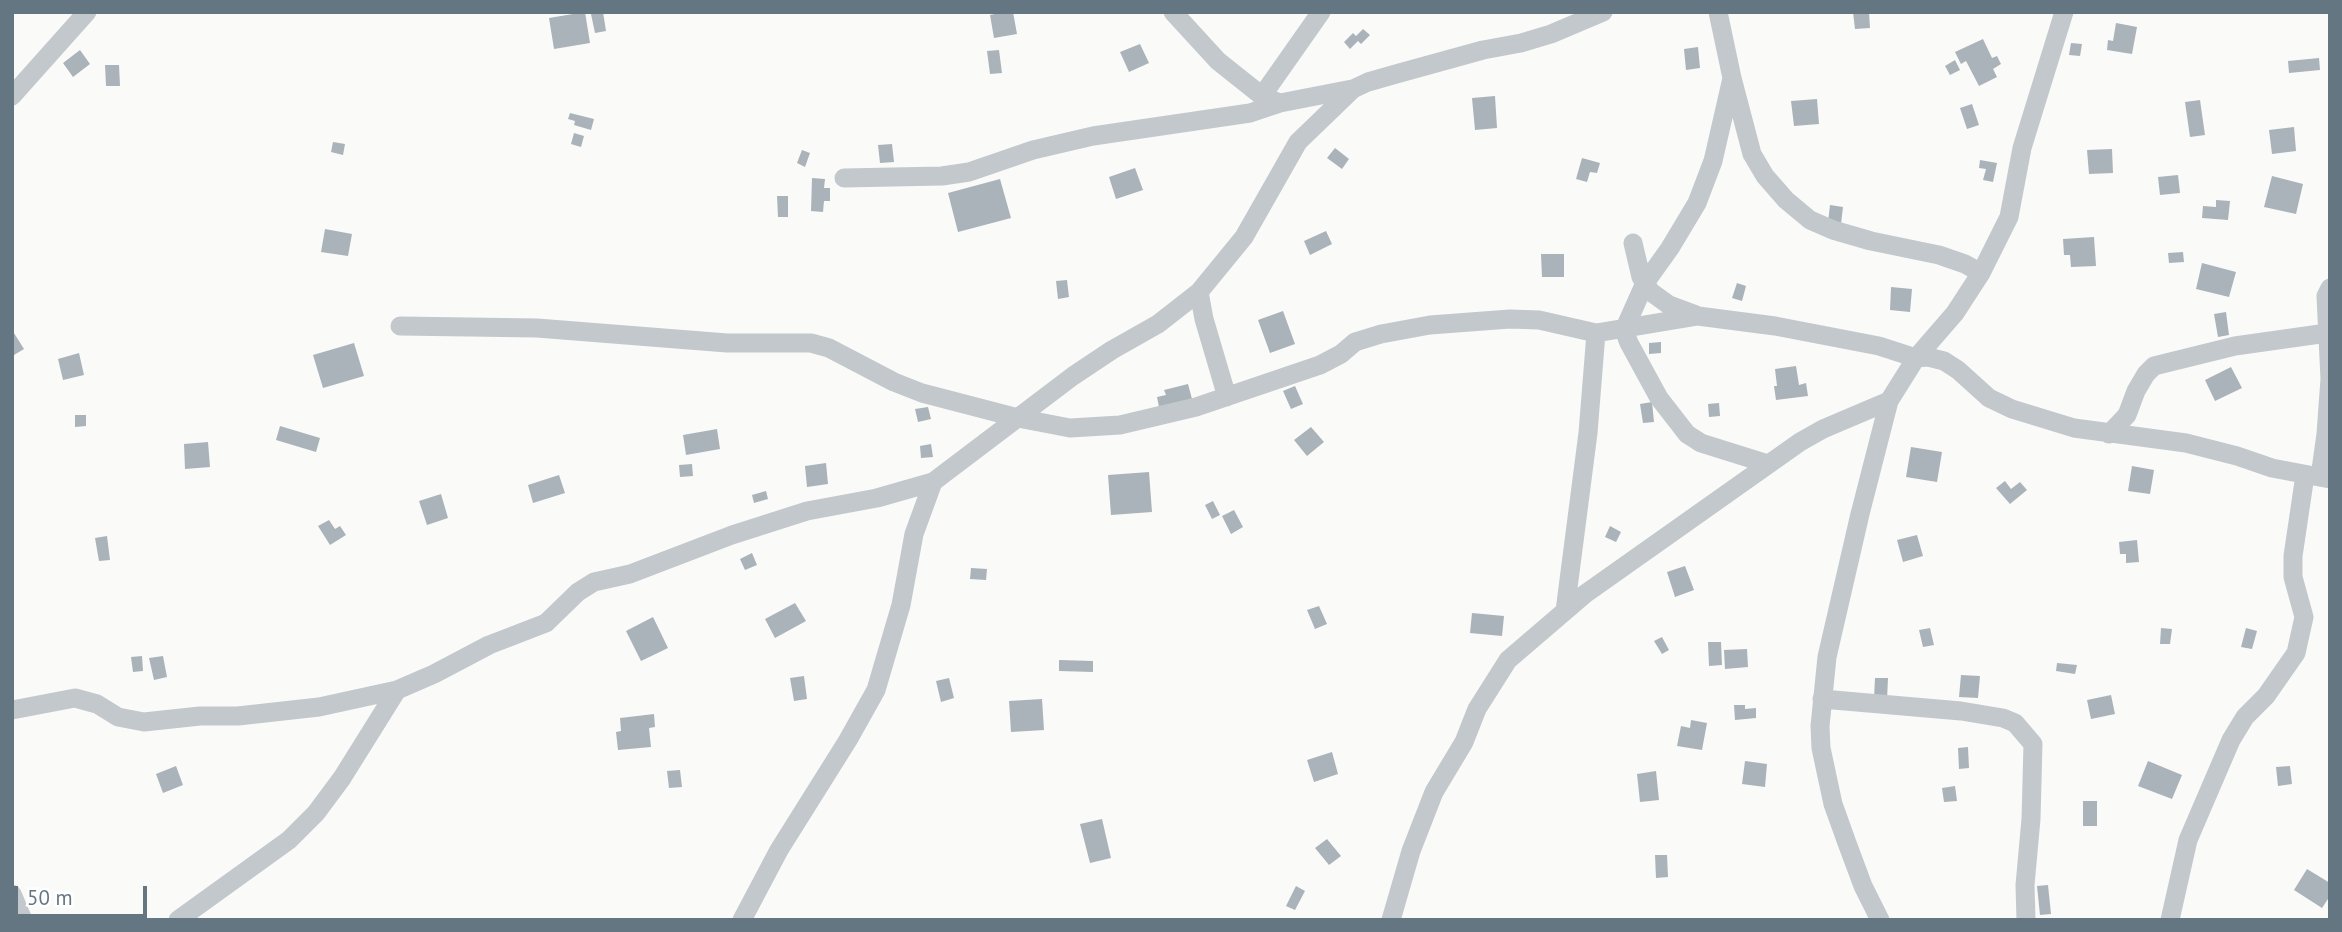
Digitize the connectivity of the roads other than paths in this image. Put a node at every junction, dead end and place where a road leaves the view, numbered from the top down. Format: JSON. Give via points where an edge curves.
{"nodes":[{"id":1,"x":87,"y":12,"type":"edge"},
{"id":2,"x":1173,"y":12,"type":"edge"},
{"id":3,"x":1321,"y":12,"type":"edge"},
{"id":4,"x":1603,"y":12,"type":"edge"},
{"id":5,"x":1718,"y":12,"type":"edge"},
{"id":6,"x":2064,"y":12,"type":"edge"},
{"id":7,"x":1731,"y":78,"type":"junction"},
{"id":8,"x":1353,"y":89,"type":"junction"},
{"id":9,"x":12,"y":96,"type":"edge"},
{"id":10,"x":1271,"y":100,"type":"junction"},
{"id":11,"x":844,"y":178,"type":"dead end"},
{"id":12,"x":1633,"y":243,"type":"dead end"},
{"id":13,"x":1981,"y":273,"type":"junction"},
{"id":14,"x":1645,"y":283,"type":"junction"},
{"id":15,"x":2330,"y":288,"type":"edge"},
{"id":16,"x":1199,"y":292,"type":"junction"},
{"id":17,"x":1698,"y":316,"type":"junction"},
{"id":18,"x":400,"y":326,"type":"dead end"},
{"id":19,"x":1624,"y":330,"type":"junction"},
{"id":20,"x":1596,"y":333,"type":"junction"},
{"id":21,"x":2327,"y":333,"type":"junction"},
{"id":22,"x":1916,"y":358,"type":"junction"},
{"id":23,"x":1227,"y":397,"type":"junction"},
{"id":24,"x":1889,"y":401,"type":"junction"},
{"id":25,"x":1018,"y":418,"type":"junction"},
{"id":26,"x":2109,"y":434,"type":"junction"},
{"id":27,"x":1768,"y":464,"type":"junction"},
{"id":28,"x":2318,"y":477,"type":"edge"},
{"id":29,"x":933,"y":482,"type":"junction"},
{"id":30,"x":1564,"y":611,"type":"junction"},
{"id":31,"x":397,"y":690,"type":"junction"},
{"id":32,"x":1822,"y":699,"type":"junction"},
{"id":33,"x":12,"y":710,"type":"edge"},
{"id":34,"x":12,"y":894,"type":"edge"},
{"id":35,"x":23,"y":920,"type":"edge"},
{"id":36,"x":178,"y":920,"type":"edge"},
{"id":37,"x":742,"y":920,"type":"edge"},
{"id":38,"x":1391,"y":920,"type":"edge"},
{"id":39,"x":1880,"y":920,"type":"edge"},
{"id":40,"x":2026,"y":920,"type":"edge"},
{"id":41,"x":2169,"y":920,"type":"edge"}],
"edges":[{"from":1,"to":9,"type":"street"},
{"from":2,"to":10,"type":"street","via":[[1218,61]]},
{"from":3,"to":10,"type":"street"},
{"from":4,"to":8,"type":"street","via":[[1551,34]]},
{"from":5,"to":7,"type":"street"},
{"from":6,"to":13,"type":"street","via":[[2022,148],[2009,217]]},
{"from":7,"to":13,"type":"street","via":[[1752,154],[1786,200],[1810,220],[1871,241],[1939,255]]},
{"from":7,"to":14,"type":"street","via":[[1713,161],[1697,202]]},
{"from":8,"to":10,"type":"street"},
{"from":8,"to":16,"type":"street","via":[[1298,142],[1244,237]]},
{"from":10,"to":11,"type":"street","via":[[1250,113],[1093,136],[969,172]]},
{"from":12,"to":14,"type":"street"},
{"from":13,"to":22,"type":"street","via":[[1955,313]]},
{"from":14,"to":17,"type":"street","via":[[1669,305]]},
{"from":14,"to":19,"type":"street"},
{"from":15,"to":21,"type":"street"},
{"from":16,"to":23,"type":"street"},
{"from":16,"to":25,"type":"street"},
{"from":17,"to":19,"type":"street"},
{"from":17,"to":22,"type":"street","via":[[1845,338]]},
{"from":18,"to":25,"type":"street","via":[[537,328],[727,343],[811,343],[922,393]]},
{"from":19,"to":20,"type":"street"},
{"from":19,"to":27,"type":"street","via":[[1659,398],[1687,434],[1701,443]]},
{"from":20,"to":23,"type":"street","via":[[1539,320],[1430,325],[1356,342],[1320,365]]},
{"from":20,"to":30,"type":"street"},
{"from":21,"to":26,"type":"street","via":[[2235,346],[2154,366],[2136,391],[2127,415]]},
{"from":21,"to":28,"type":"street","via":[[2330,379]]},
{"from":22,"to":24,"type":"street"},
{"from":22,"to":26,"type":"street","via":[[1944,361],[1989,398],[2012,409]]},
{"from":23,"to":25,"type":"street","via":[[1120,425],[1070,428]]},
{"from":24,"to":27,"type":"street","via":[[1823,429]]},
{"from":24,"to":32,"type":"street","via":[[1827,657]]},
{"from":25,"to":29,"type":"street"},
{"from":26,"to":28,"type":"street","via":[[2186,443]]},
{"from":27,"to":30,"type":"street"},
{"from":28,"to":41,"type":"street","via":[[2293,556],[2293,577],[2304,617],[2296,653],[2231,740],[2188,840]]},
{"from":29,"to":31,"type":"street","via":[[807,511],[630,574],[594,582],[546,624],[489,645]]},
{"from":29,"to":37,"type":"street","via":[[914,534],[901,605],[876,690]]},
{"from":30,"to":38,"type":"street","via":[[1508,660],[1477,709],[1464,742],[1434,792]]},
{"from":31,"to":33,"type":"street","via":[[319,707],[144,722],[118,717],[75,698]]},
{"from":31,"to":36,"type":"street","via":[[316,813],[289,840]]},
{"from":32,"to":39,"type":"street","via":[[1821,748],[1833,804]]},
{"from":32,"to":40,"type":"street","via":[[1961,711],[2015,723],[2033,744]]},
{"from":34,"to":35,"type":"street"}]}
